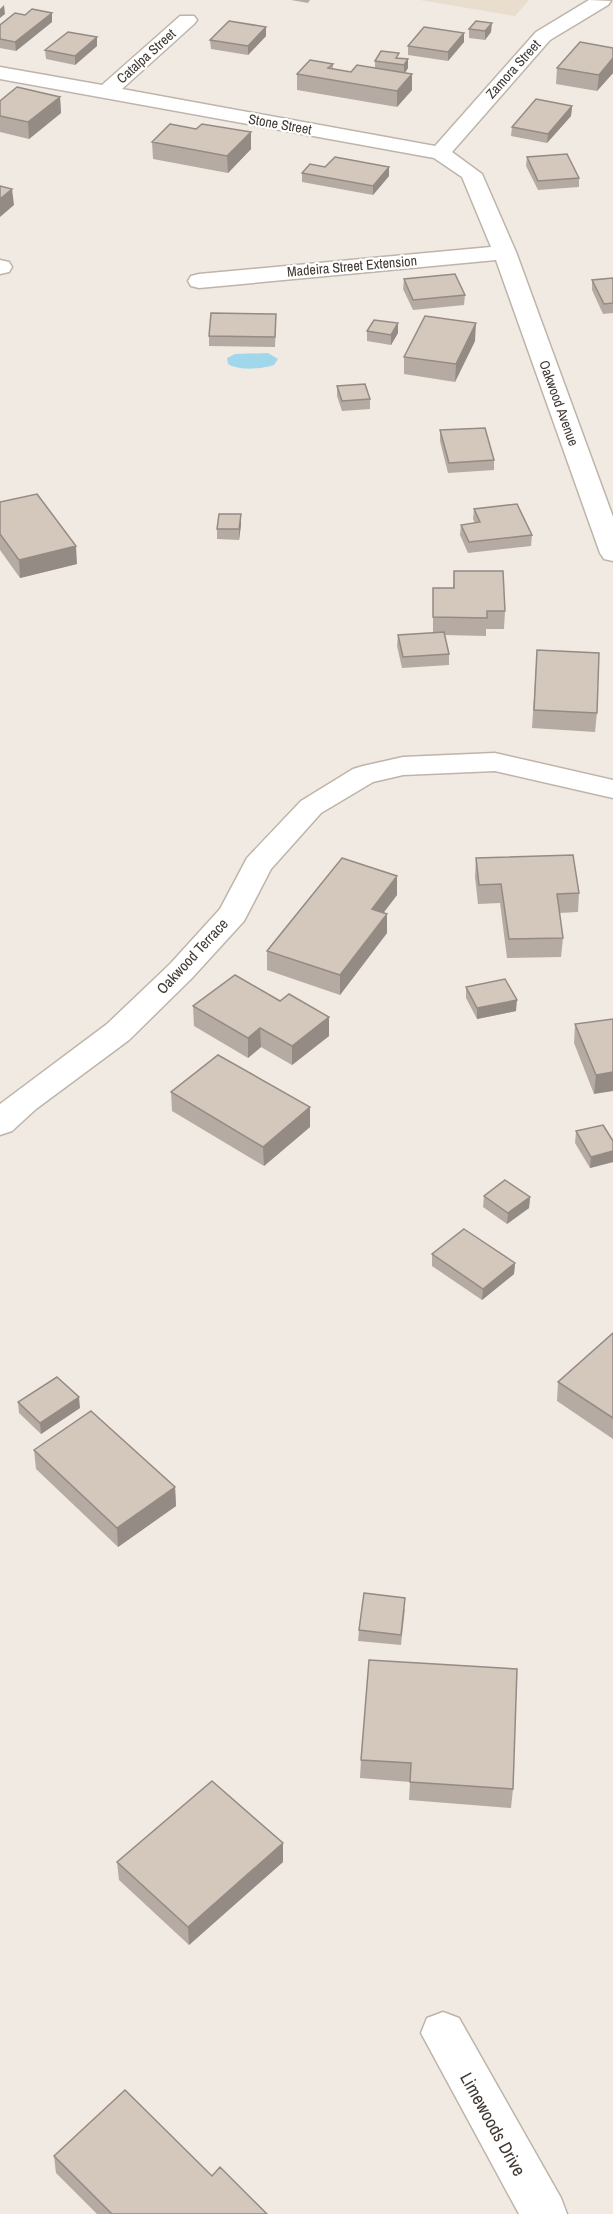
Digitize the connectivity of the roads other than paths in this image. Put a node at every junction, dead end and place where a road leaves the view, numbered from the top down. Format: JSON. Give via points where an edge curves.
{"nodes":[{"id":1,"x":601,"y":2,"type":"dead end"},
{"id":2,"x":187,"y":20,"type":"dead end"},
{"id":3,"x":0,"y":73,"type":"edge"},
{"id":4,"x":106,"y":93,"type":"junction"},
{"id":5,"x":440,"y":153,"type":"junction"},
{"id":6,"x":505,"y":252,"type":"junction"},
{"id":7,"x":199,"y":281,"type":"dead end"},
{"id":8,"x":613,"y":554,"type":"edge"},
{"id":9,"x":613,"y":789,"type":"edge"},
{"id":10,"x":0,"y":1123,"type":"edge"},
{"id":11,"x":443,"y":2034,"type":"dead end"},
{"id":12,"x":544,"y":2214,"type":"edge"}],
"edges":[{"from":1,"to":5,"type":"street","name":"Zamora Street","via":[[543,36]]},
{"from":2,"to":4,"type":"street","name":"Catalpa Street"},
{"from":3,"to":4,"type":"street","name":"Stone Street"},
{"from":4,"to":5,"type":"street","name":"Stone Street"},
{"from":5,"to":6,"type":"street","name":"Stone Street","via":[[471,174]]},
{"from":6,"to":7,"type":"street","name":"Madeira Street Extension"},
{"from":6,"to":8,"type":"street","name":"Oakwood Avenue"},
{"from":9,"to":10,"type":"street","name":"Oakwood Terrace","via":[[495,762],[403,766],[363,775],[311,807],[258,865],[233,914],[118,1032]]},
{"from":11,"to":12,"type":"street","name":"Limewoods Drive"}]}
